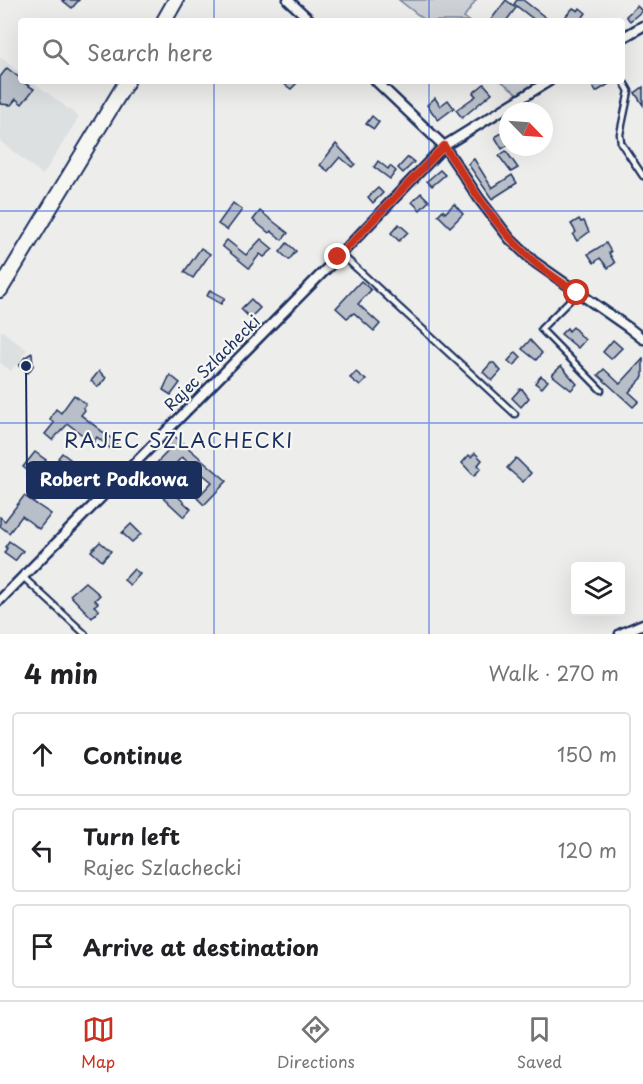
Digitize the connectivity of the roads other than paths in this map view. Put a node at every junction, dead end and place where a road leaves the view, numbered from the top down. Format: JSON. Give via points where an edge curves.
{"nodes":[{"id":1,"x":176,"y":0,"type":"edge"},
{"id":2,"x":288,"y":0,"type":"edge"},
{"id":3,"x":166,"y":18,"type":"edge"},
{"id":4,"x":308,"y":18,"type":"edge"},
{"id":5,"x":643,"y":26,"type":"edge"},
{"id":6,"x":625,"y":36,"type":"edge"},
{"id":7,"x":125,"y":84,"type":"edge"},
{"id":8,"x":379,"y":84,"type":"edge"},
{"id":9,"x":544,"y":84,"type":"edge"},
{"id":10,"x":625,"y":84,"type":"edge"},
{"id":11,"x":444,"y":146,"type":"junction"},
{"id":12,"x":643,"y":176,"type":"edge"},
{"id":13,"x":342,"y":254,"type":"junction"},
{"id":14,"x":0,"y":290,"type":"edge"},
{"id":15,"x":577,"y":293,"type":"junction"},
{"id":16,"x":643,"y":339,"type":"edge"},
{"id":17,"x":601,"y":390,"type":"dead end"},
{"id":18,"x":515,"y":414,"type":"dead end"},
{"id":19,"x":22,"y":577,"type":"junction"},
{"id":20,"x":0,"y":600,"type":"edge"},
{"id":21,"x":643,"y":624,"type":"edge"},
{"id":22,"x":85,"y":634,"type":"edge"},
{"id":23,"x":621,"y":634,"type":"edge"}],
"edges":[{"from":1,"to":3,"type":"main road"},
{"from":2,"to":4,"type":"street"},
{"from":5,"to":6,"type":"street"},
{"from":7,"to":14,"type":"main road"},
{"from":8,"to":11,"type":"street"},
{"from":9,"to":11,"type":"street","name":"Rajec Szlachecki"},
{"from":10,"to":12,"type":"lane","via":[[629,90],[621,142]]},
{"from":11,"to":13,"type":"street","name":"Rajec Szlachecki"},
{"from":11,"to":15,"type":"street","via":[[510,238],[533,261]]},
{"from":13,"to":18,"type":"lane"},
{"from":13,"to":19,"type":"street","name":"Rajec Szlachecki"},
{"from":15,"to":16,"type":"street"},
{"from":15,"to":17,"type":"lane","via":[[541,328]]},
{"from":19,"to":20,"type":"street","name":"Rajec Szlachecki"},
{"from":19,"to":22,"type":"lane"},
{"from":21,"to":23,"type":"street"}]}
